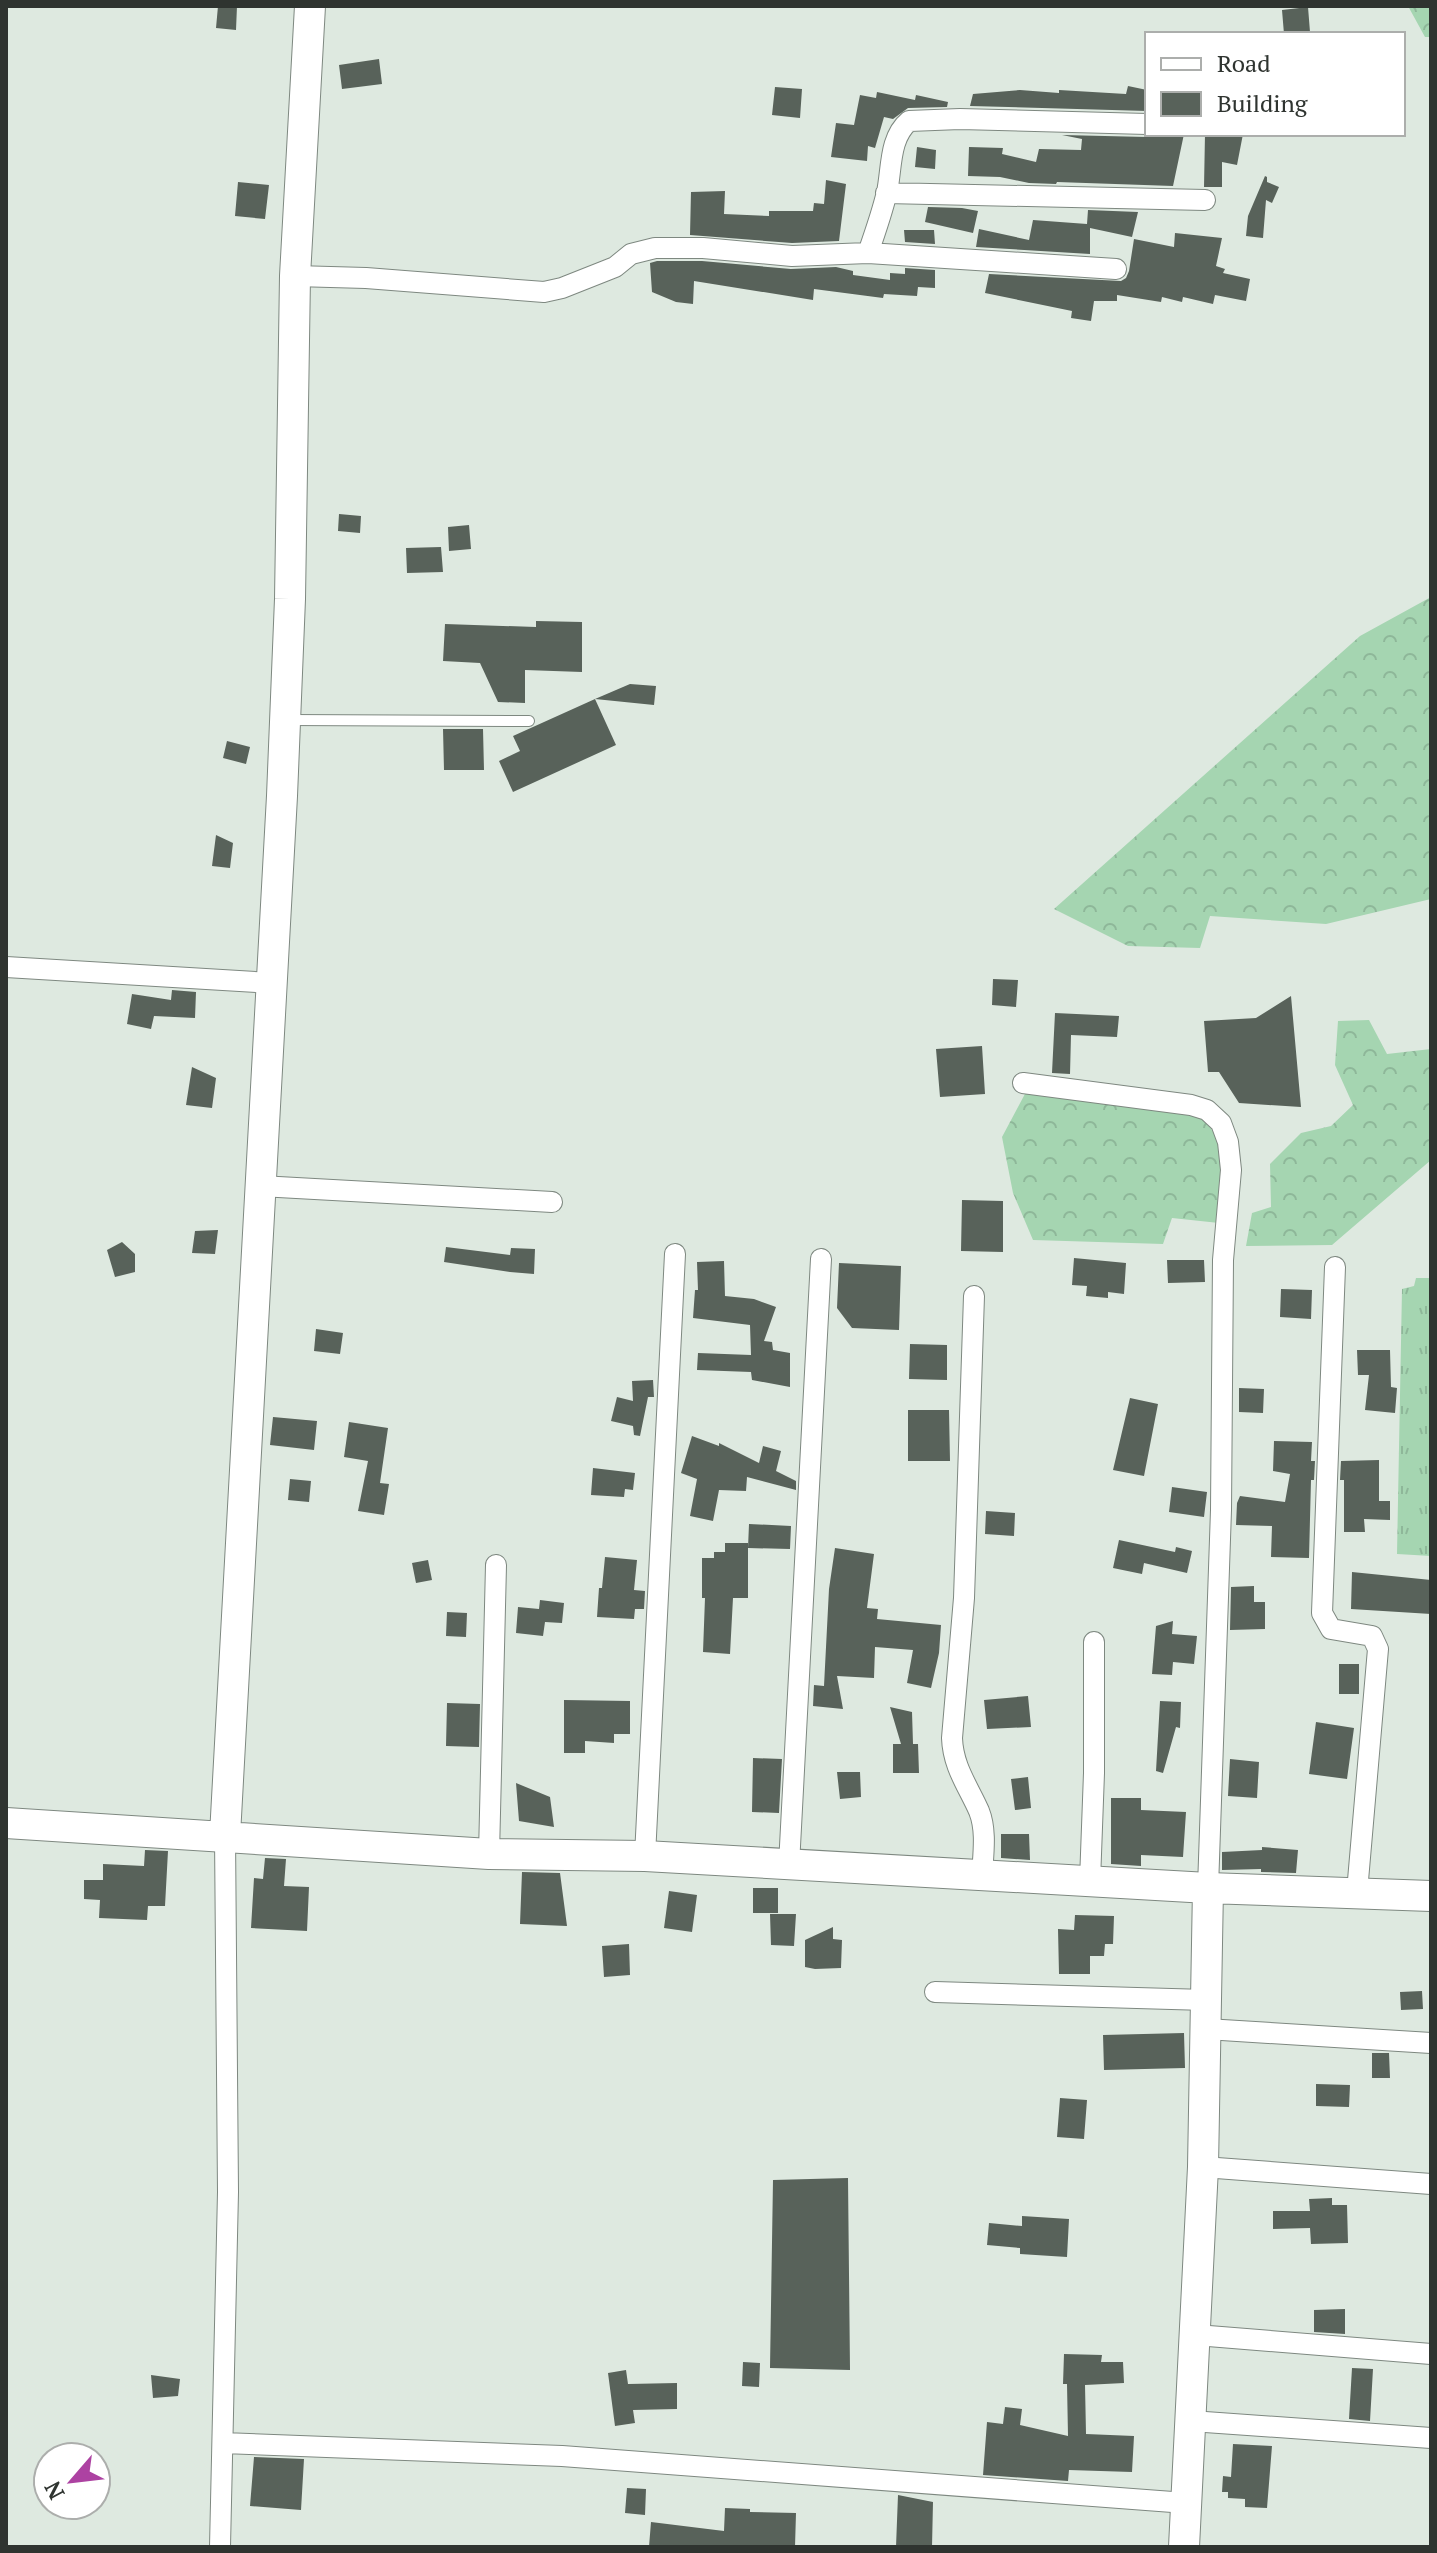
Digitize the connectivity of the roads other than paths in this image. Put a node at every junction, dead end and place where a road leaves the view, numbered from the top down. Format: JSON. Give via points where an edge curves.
{"nodes":[{"id":1,"x":310,"y":6,"type":"edge"},
{"id":2,"x":1145,"y":124,"type":"edge"},
{"id":3,"x":886,"y":193,"type":"junction"},
{"id":4,"x":1205,"y":200,"type":"dead end"},
{"id":5,"x":868,"y":253,"type":"junction"},
{"id":6,"x":1116,"y":269,"type":"dead end"},
{"id":7,"x":295,"y":276,"type":"junction"},
{"id":8,"x":285,"y":720,"type":"junction"},
{"id":9,"x":529,"y":721,"type":"dead end"},
{"id":10,"x":6,"y":967,"type":"edge"},
{"id":11,"x":271,"y":983,"type":"junction"},
{"id":12,"x":1023,"y":1083,"type":"dead end"},
{"id":13,"x":260,"y":1186,"type":"junction"},
{"id":14,"x":552,"y":1202,"type":"dead end"},
{"id":15,"x":675,"y":1254,"type":"dead end"},
{"id":16,"x":821,"y":1259,"type":"dead end"},
{"id":17,"x":1335,"y":1267,"type":"dead end"},
{"id":18,"x":974,"y":1296,"type":"dead end"},
{"id":19,"x":496,"y":1565,"type":"dead end"},
{"id":20,"x":1094,"y":1642,"type":"dead end"},
{"id":21,"x":6,"y":1823,"type":"edge"},
{"id":22,"x":225,"y":1835,"type":"junction"},
{"id":23,"x":489,"y":1854,"type":"junction"},
{"id":24,"x":645,"y":1856,"type":"junction"},
{"id":25,"x":789,"y":1865,"type":"junction"},
{"id":26,"x":982,"y":1876,"type":"junction"},
{"id":27,"x":1090,"y":1881,"type":"junction"},
{"id":28,"x":1208,"y":1888,"type":"junction"},
{"id":29,"x":1357,"y":1892,"type":"junction"},
{"id":30,"x":1431,"y":1896,"type":"edge"},
{"id":31,"x":935,"y":1992,"type":"dead end"},
{"id":32,"x":1206,"y":2014,"type":"junction"},
{"id":33,"x":1431,"y":2043,"type":"edge"},
{"id":34,"x":1203,"y":2167,"type":"junction"},
{"id":35,"x":1431,"y":2184,"type":"edge"},
{"id":36,"x":1196,"y":2335,"type":"junction"},
{"id":37,"x":1431,"y":2354,"type":"edge"},
{"id":38,"x":1191,"y":2421,"type":"junction"},
{"id":39,"x":1431,"y":2438,"type":"edge"},
{"id":40,"x":223,"y":2443,"type":"junction"},
{"id":41,"x":1186,"y":2503,"type":"junction"},
{"id":42,"x":220,"y":2547,"type":"edge"},
{"id":43,"x":1184,"y":2547,"type":"edge"}],
"edges":[{"from":1,"to":7,"type":"street"},
{"from":2,"to":3,"type":"street","via":[[909,121],[894,143]]},
{"from":3,"to":4,"type":"street"},
{"from":3,"to":5,"type":"street"},
{"from":5,"to":6,"type":"street"},
{"from":5,"to":7,"type":"street","via":[[792,256],[655,248],[544,292]]},
{"from":7,"to":8,"type":"street"},
{"from":8,"to":9,"type":"lane"},
{"from":8,"to":11,"type":"street"},
{"from":10,"to":11,"type":"street"},
{"from":11,"to":13,"type":"street"},
{"from":12,"to":28,"type":"street","via":[[1191,1105],[1221,1123],[1228,1142]]},
{"from":13,"to":14,"type":"street"},
{"from":13,"to":22,"type":"street"},
{"from":15,"to":24,"type":"street"},
{"from":16,"to":25,"type":"street"},
{"from":17,"to":29,"type":"street","via":[[1322,1613],[1331,1629],[1372,1636],[1378,1649]]},
{"from":18,"to":26,"type":"street","via":[[964,1598],[952,1751],[982,1822]]},
{"from":19,"to":23,"type":"street"},
{"from":20,"to":27,"type":"street"},
{"from":21,"to":22,"type":"street"},
{"from":22,"to":23,"type":"street"},
{"from":22,"to":40,"type":"street","via":[[228,2192]]},
{"from":23,"to":24,"type":"street"},
{"from":24,"to":25,"type":"street"},
{"from":25,"to":26,"type":"street"},
{"from":26,"to":27,"type":"street"},
{"from":27,"to":28,"type":"street"},
{"from":28,"to":29,"type":"street"},
{"from":28,"to":32,"type":"street"},
{"from":29,"to":30,"type":"street"},
{"from":31,"to":32,"type":"street"},
{"from":32,"to":33,"type":"street"},
{"from":32,"to":34,"type":"street"},
{"from":34,"to":35,"type":"street"},
{"from":34,"to":36,"type":"street"},
{"from":36,"to":37,"type":"street"},
{"from":36,"to":38,"type":"street"},
{"from":38,"to":39,"type":"street"},
{"from":38,"to":41,"type":"street"},
{"from":40,"to":41,"type":"street","via":[[562,2456]]},
{"from":40,"to":42,"type":"street"},
{"from":41,"to":43,"type":"street"}]}
